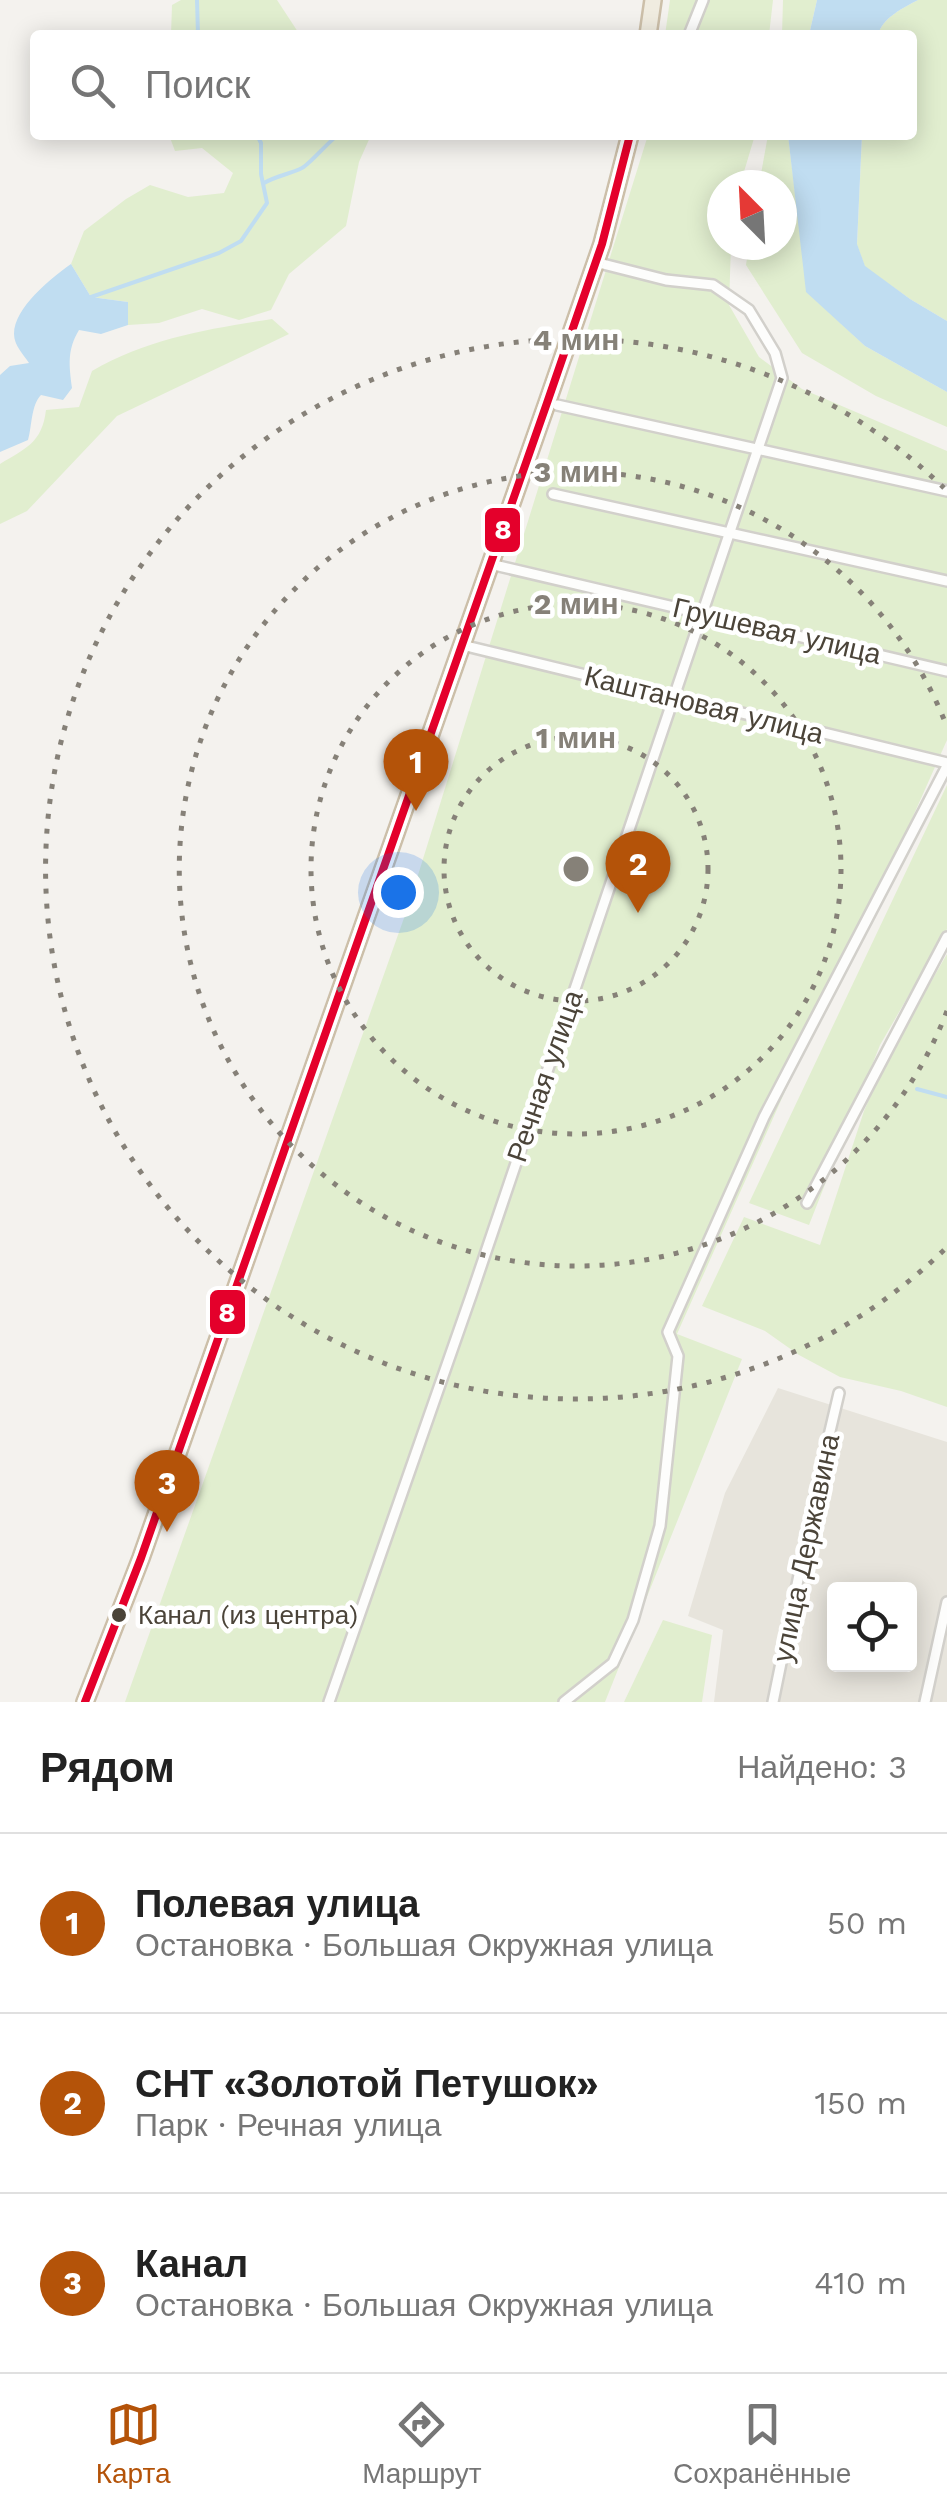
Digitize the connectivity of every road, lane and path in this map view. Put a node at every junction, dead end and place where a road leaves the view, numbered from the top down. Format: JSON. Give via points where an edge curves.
{"nodes":[{"id":1,"x":652,"y":0,"type":"edge"},
{"id":2,"x":703,"y":0,"type":"edge"},
{"id":3,"x":649,"y":30,"type":"edge"},
{"id":4,"x":691,"y":30,"type":"edge"},
{"id":5,"x":629,"y":140,"type":"edge"},
{"id":6,"x":595,"y":262,"type":"junction"},
{"id":7,"x":557,"y":405,"type":"dead end"},
{"id":8,"x":758,"y":450,"type":"junction"},
{"id":9,"x":947,"y":491,"type":"edge"},
{"id":10,"x":553,"y":494,"type":"dead end"},
{"id":11,"x":729,"y":532,"type":"junction"},
{"id":12,"x":490,"y":564,"type":"junction"},
{"id":13,"x":947,"y":581,"type":"edge"},
{"id":14,"x":701,"y":614,"type":"junction"},
{"id":15,"x":462,"y":645,"type":"junction"},
{"id":16,"x":947,"y":671,"type":"edge"},
{"id":17,"x":673,"y":698,"type":"junction"},
{"id":18,"x":947,"y":765,"type":"edge"},
{"id":19,"x":947,"y":937,"type":"edge"},
{"id":20,"x":807,"y":1203,"type":"dead end"},
{"id":21,"x":839,"y":1394,"type":"dead end"},
{"id":22,"x":947,"y":1602,"type":"edge"},
{"id":23,"x":85,"y":1702,"type":"edge"},
{"id":24,"x":329,"y":1702,"type":"edge"},
{"id":25,"x":564,"y":1702,"type":"edge"},
{"id":26,"x":773,"y":1702,"type":"edge"},
{"id":27,"x":925,"y":1702,"type":"edge"}],
"edges":[{"from":1,"to":3,"type":"highway"},
{"from":2,"to":4,"type":"street"},
{"from":5,"to":6,"type":"highway"},
{"from":6,"to":8,"type":"street","name":"Речная улица","via":[[713,286],[749,310],[782,378]]},
{"from":6,"to":12,"type":"highway"},
{"from":7,"to":8,"type":"street"},
{"from":8,"to":9,"type":"street"},
{"from":8,"to":11,"type":"street","name":"Речная улица"},
{"from":10,"to":11,"type":"street"},
{"from":11,"to":13,"type":"street"},
{"from":11,"to":14,"type":"street","name":"Речная улица"},
{"from":12,"to":14,"type":"street","name":"Грушевая улица"},
{"from":12,"to":15,"type":"highway"},
{"from":14,"to":16,"type":"street","name":"Грушевая улица"},
{"from":14,"to":17,"type":"street","name":"Речная улица"},
{"from":15,"to":17,"type":"street","name":"Каштановая улица"},
{"from":15,"to":23,"type":"highway"},
{"from":17,"to":18,"type":"street","name":"Каштановая улица"},
{"from":17,"to":24,"type":"street","name":"Речная улица"},
{"from":18,"to":25,"type":"street","via":[[764,1117],[668,1332],[678,1356],[659,1530],[613,1663]]},
{"from":19,"to":20,"type":"street"},
{"from":21,"to":26,"type":"street","name":"улица Державина"},
{"from":22,"to":27,"type":"street"}]}
